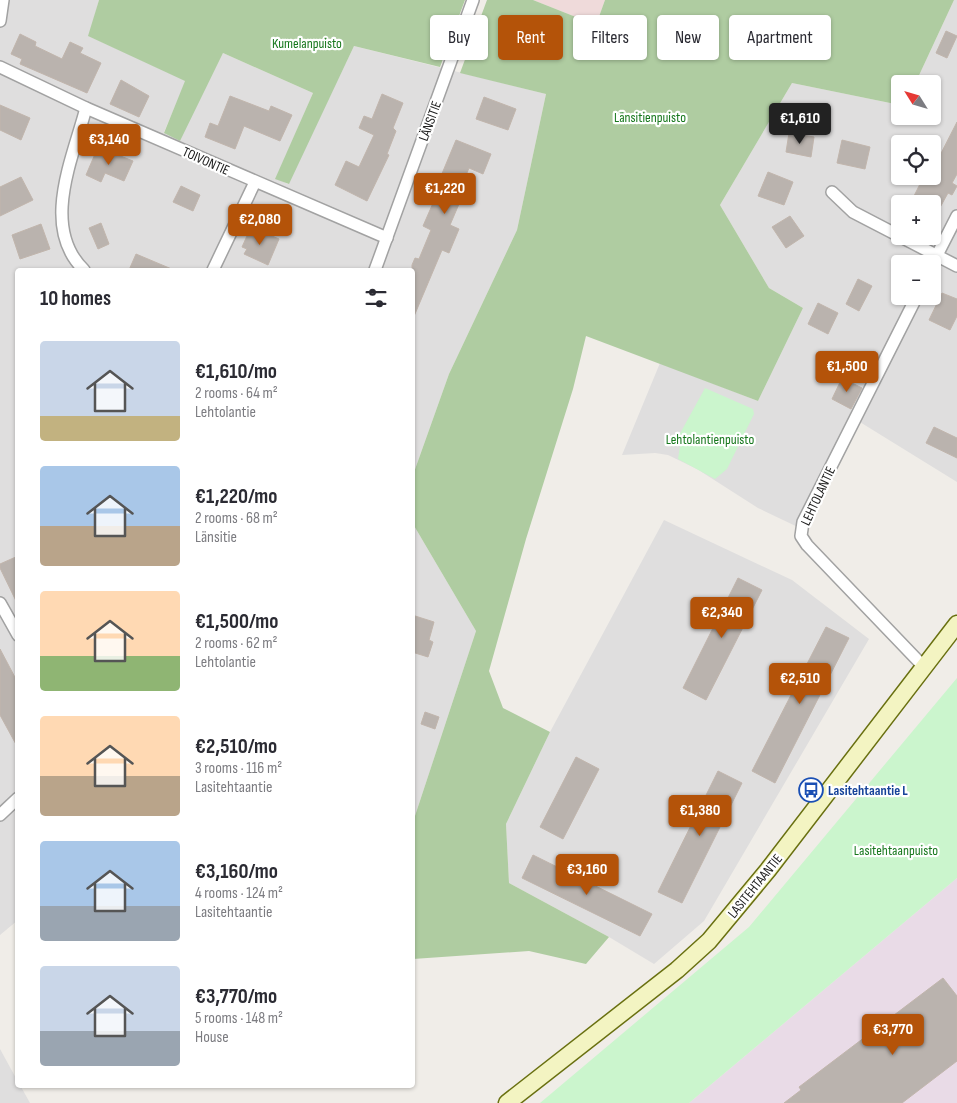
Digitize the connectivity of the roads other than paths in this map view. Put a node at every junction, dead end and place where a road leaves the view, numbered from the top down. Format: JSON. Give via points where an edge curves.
{"nodes":[{"id":1,"x":4,"y":0,"type":"edge"},
{"id":2,"x":473,"y":0,"type":"edge"},
{"id":3,"x":0,"y":21,"type":"edge"},
{"id":4,"x":0,"y":67,"type":"edge"},
{"id":5,"x":86,"y":108,"type":"junction"},
{"id":6,"x":255,"y":182,"type":"junction"},
{"id":7,"x":832,"y":192,"type":"dead end"},
{"id":8,"x":957,"y":216,"type":"edge"},
{"id":9,"x":387,"y":238,"type":"junction"},
{"id":10,"x":926,"y":255,"type":"edge"},
{"id":11,"x":938,"y":255,"type":"edge"},
{"id":12,"x":941,"y":262,"type":"edge"},
{"id":13,"x":957,"y":266,"type":"edge"},
{"id":14,"x":82,"y":268,"type":"edge"},
{"id":15,"x":214,"y":268,"type":"edge"},
{"id":16,"x":376,"y":268,"type":"edge"},
{"id":17,"x":912,"y":305,"type":"edge"},
{"id":18,"x":0,"y":603,"type":"edge"},
{"id":19,"x":957,"y":624,"type":"edge"},
{"id":20,"x":15,"y":630,"type":"edge"},
{"id":21,"x":924,"y":667,"type":"junction"},
{"id":22,"x":15,"y":801,"type":"edge"},
{"id":23,"x":0,"y":814,"type":"edge"},
{"id":24,"x":506,"y":1103,"type":"edge"}],
"edges":[{"from":1,"to":3,"type":"street"},
{"from":2,"to":9,"type":"street","name":"LÄNSITIE"},
{"from":4,"to":5,"type":"street","name":"TOIVONTIE"},
{"from":5,"to":6,"type":"street","name":"TOIVONTIE"},
{"from":5,"to":14,"type":"street","via":[[64,182],[62,212],[66,245],[71,258]]},
{"from":6,"to":9,"type":"street","name":"TOIVONTIE"},
{"from":6,"to":15,"type":"street"},
{"from":7,"to":10,"type":"street","via":[[853,212]]},
{"from":8,"to":11,"type":"street"},
{"from":9,"to":16,"type":"street","name":"LÄNSITIE"},
{"from":12,"to":13,"type":"street"},
{"from":17,"to":21,"type":"street","name":"LEHTOLANTIE","via":[[804,522],[802,536],[819,558]]},
{"from":18,"to":20,"type":"street"},
{"from":19,"to":21,"type":"street","name":"LASITEHTAANTIE"},
{"from":21,"to":24,"type":"street","name":"LASITEHTAANTIE","via":[[768,870],[709,941],[662,982]]},
{"from":22,"to":23,"type":"street"}]}
